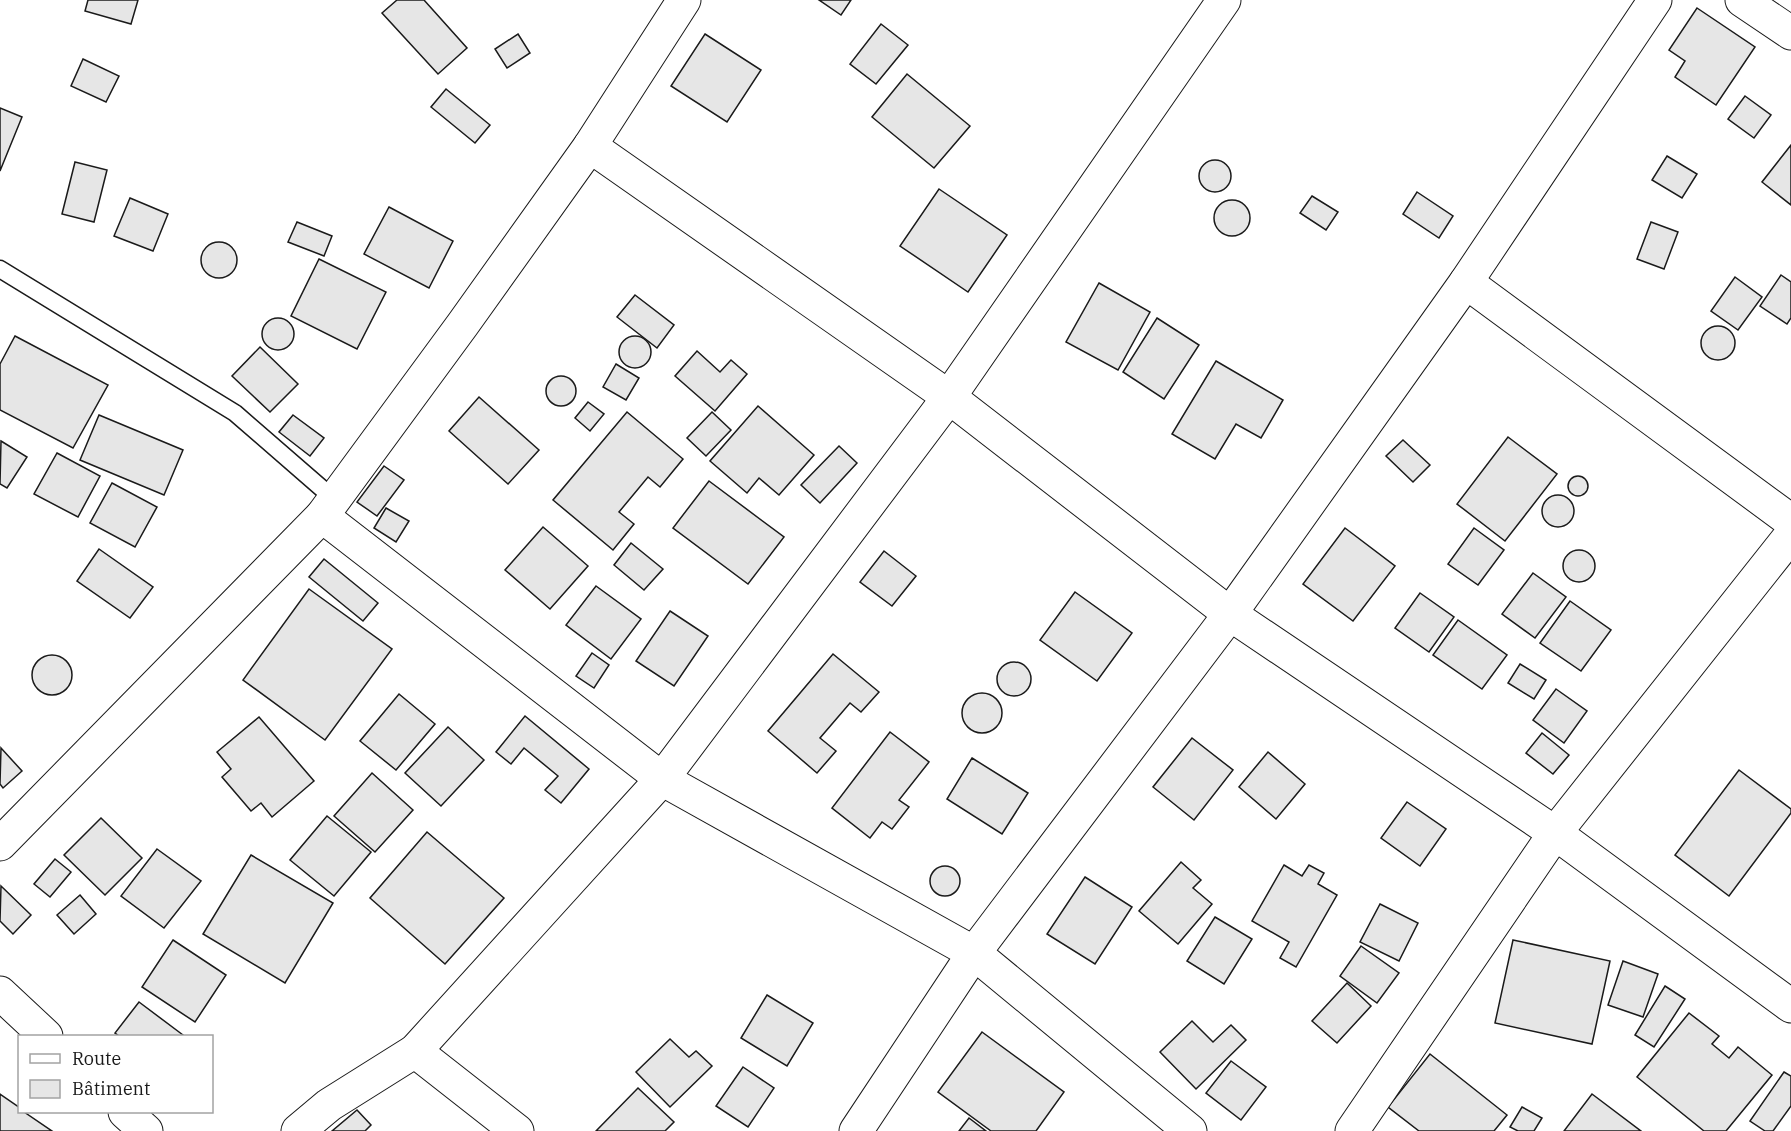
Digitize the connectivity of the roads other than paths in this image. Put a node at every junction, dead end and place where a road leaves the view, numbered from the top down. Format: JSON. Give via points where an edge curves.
{"nodes":[{"id":1,"x":684,"y":0,"type":"edge"},
{"id":2,"x":1224,"y":0,"type":"edge"},
{"id":3,"x":1655,"y":0,"type":"edge"},
{"id":4,"x":1742,"y":0,"type":"edge"},
{"id":5,"x":1791,"y":33,"type":"edge"},
{"id":6,"x":590,"y":146,"type":"junction"},
{"id":7,"x":0,"y":269,"type":"edge"},
{"id":8,"x":1466,"y":282,"type":"junction"},
{"id":9,"x":949,"y":397,"type":"junction"},
{"id":10,"x":328,"y":508,"type":"junction"},
{"id":11,"x":1791,"y":521,"type":"edge"},
{"id":12,"x":1791,"y":535,"type":"edge"},
{"id":13,"x":1230,"y":614,"type":"junction"},
{"id":14,"x":662,"y":779,"type":"junction"},
{"id":15,"x":1555,"y":833,"type":"junction"},
{"id":16,"x":0,"y":844,"type":"edge"},
{"id":17,"x":974,"y":954,"type":"junction"},
{"id":18,"x":0,"y":993,"type":"edge"},
{"id":19,"x":1791,"y":1006,"type":"edge"},
{"id":20,"x":45,"y":1035,"type":"edge"},
{"id":21,"x":415,"y":1051,"type":"junction"},
{"id":22,"x":126,"y":1113,"type":"edge"},
{"id":23,"x":146,"y":1131,"type":"edge"},
{"id":24,"x":298,"y":1131,"type":"edge"},
{"id":25,"x":517,"y":1131,"type":"edge"},
{"id":26,"x":856,"y":1131,"type":"edge"},
{"id":27,"x":1190,"y":1131,"type":"edge"},
{"id":28,"x":1352,"y":1131,"type":"edge"}],
"edges":[{"from":1,"to":6,"type":"street"},
{"from":2,"to":9,"type":"street"},
{"from":3,"to":8,"type":"street"},
{"from":4,"to":5,"type":"street"},
{"from":6,"to":9,"type":"street"},
{"from":6,"to":10,"type":"street"},
{"from":7,"to":10,"type":"lane","via":[[235,413]]},
{"from":8,"to":11,"type":"street"},
{"from":8,"to":13,"type":"street"},
{"from":9,"to":13,"type":"street"},
{"from":9,"to":14,"type":"street"},
{"from":10,"to":14,"type":"street"},
{"from":10,"to":16,"type":"street"},
{"from":12,"to":15,"type":"street"},
{"from":13,"to":15,"type":"street"},
{"from":13,"to":17,"type":"street"},
{"from":14,"to":17,"type":"street"},
{"from":14,"to":21,"type":"street"},
{"from":15,"to":19,"type":"street"},
{"from":15,"to":28,"type":"street"},
{"from":17,"to":26,"type":"street"},
{"from":17,"to":27,"type":"street"},
{"from":18,"to":20,"type":"street"},
{"from":21,"to":24,"type":"street","via":[[329,1105]]},
{"from":21,"to":25,"type":"street"},
{"from":22,"to":23,"type":"street"}]}
